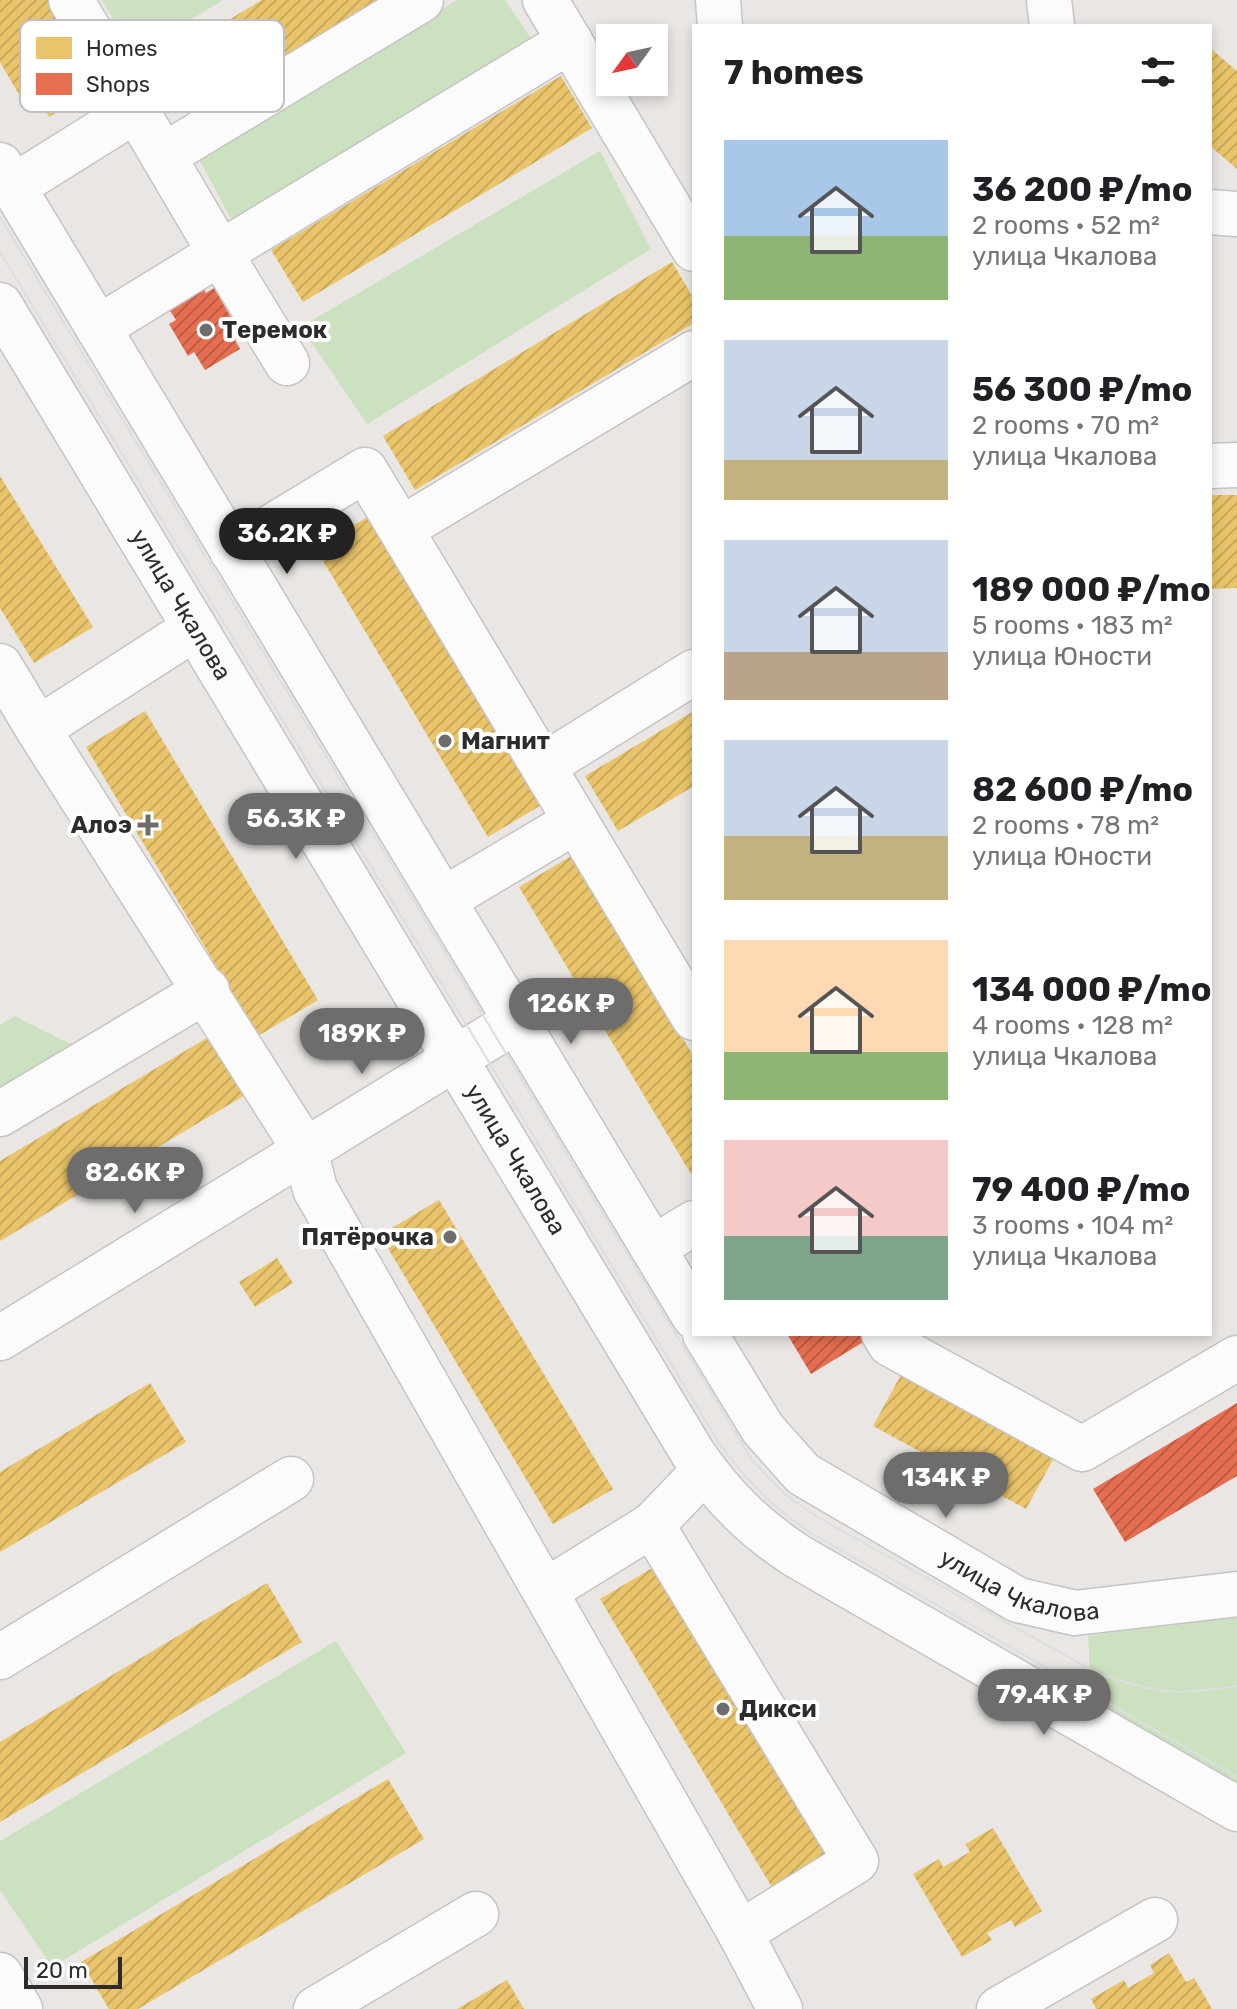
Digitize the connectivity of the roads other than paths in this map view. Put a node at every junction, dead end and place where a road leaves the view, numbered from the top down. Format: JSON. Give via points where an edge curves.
{"nodes":[{"id":1,"x":71,"y":0,"type":"edge"},
{"id":2,"x":421,"y":0,"type":"edge"},
{"id":3,"x":545,"y":0,"type":"edge"},
{"id":4,"x":718,"y":0,"type":"edge"},
{"id":5,"x":1049,"y":0,"type":"edge"},
{"id":6,"x":83,"y":20,"type":"edge"},
{"id":7,"x":720,"y":24,"type":"edge"},
{"id":8,"x":1052,"y":24,"type":"edge"},
{"id":9,"x":570,"y":41,"type":"junction"},
{"id":10,"x":284,"y":83,"type":"edge"},
{"id":11,"x":132,"y":112,"type":"edge"},
{"id":12,"x":137,"y":112,"type":"edge"},
{"id":13,"x":236,"y":112,"type":"edge"},
{"id":14,"x":163,"y":156,"type":"junction"},
{"id":15,"x":6,"y":176,"type":"edge"},
{"id":16,"x":1212,"y":212,"type":"edge"},
{"id":17,"x":1237,"y":214,"type":"edge"},
{"id":18,"x":692,"y":246,"type":"edge"},
{"id":19,"x":220,"y":253,"type":"junction"},
{"id":20,"x":0,"y":305,"type":"edge"},
{"id":21,"x":98,"y":328,"type":"junction"},
{"id":22,"x":692,"y":354,"type":"edge"},
{"id":23,"x":287,"y":363,"type":"dead end"},
{"id":24,"x":1237,"y":465,"type":"edge"},
{"id":25,"x":1212,"y":466,"type":"edge"},
{"id":26,"x":401,"y":529,"type":"junction"},
{"id":27,"x":232,"y":551,"type":"junction"},
{"id":28,"x":195,"y":628,"type":"junction"},
{"id":29,"x":0,"y":666,"type":"edge"},
{"id":30,"x":692,"y":673,"type":"edge"},
{"id":31,"x":38,"y":729,"type":"junction"},
{"id":32,"x":543,"y":766,"type":"junction"},
{"id":33,"x":576,"y":821,"type":"junction"},
{"id":34,"x":443,"y":900,"type":"junction"},
{"id":35,"x":207,"y":990,"type":"junction"},
{"id":36,"x":692,"y":1015,"type":"edge"},
{"id":37,"x":516,"y":1021,"type":"junction"},
{"id":38,"x":455,"y":1059,"type":"junction"},
{"id":39,"x":0,"y":1114,"type":"edge"},
{"id":40,"x":305,"y":1150,"type":"junction"},
{"id":41,"x":692,"y":1224,"type":"edge"},
{"id":42,"x":653,"y":1248,"type":"junction"},
{"id":43,"x":692,"y":1313,"type":"edge"},
{"id":44,"x":706,"y":1336,"type":"edge"},
{"id":45,"x":885,"y":1336,"type":"edge"},
{"id":46,"x":0,"y":1338,"type":"edge"},
{"id":47,"x":1237,"y":1358,"type":"edge"},
{"id":48,"x":705,"y":1470,"type":"junction"},
{"id":49,"x":291,"y":1479,"type":"dead end"},
{"id":50,"x":652,"y":1525,"type":"junction"},
{"id":51,"x":547,"y":1590,"type":"junction"},
{"id":52,"x":1237,"y":1594,"type":"edge"},
{"id":53,"x":0,"y":1657,"type":"edge"},
{"id":54,"x":1237,"y":1809,"type":"edge"},
{"id":55,"x":476,"y":1914,"type":"dead end"},
{"id":56,"x":1155,"y":1920,"type":"dead end"},
{"id":57,"x":740,"y":1933,"type":"junction"},
{"id":58,"x":0,"y":1975,"type":"edge"},
{"id":59,"x":20,"y":2009,"type":"edge"},
{"id":60,"x":316,"y":2009,"type":"edge"},
{"id":61,"x":780,"y":2009,"type":"edge"},
{"id":62,"x":999,"y":2009,"type":"edge"}],
"edges":[{"from":1,"to":6,"type":"street"},
{"from":2,"to":10,"type":"street"},
{"from":3,"to":9,"type":"street"},
{"from":4,"to":7,"type":"street"},
{"from":5,"to":8,"type":"street"},
{"from":9,"to":18,"type":"street"},
{"from":9,"to":19,"type":"street"},
{"from":11,"to":15,"type":"street"},
{"from":12,"to":14,"type":"street"},
{"from":13,"to":14,"type":"street"},
{"from":14,"to":19,"type":"street"},
{"from":15,"to":21,"type":"street"},
{"from":16,"to":17,"type":"street"},
{"from":19,"to":21,"type":"street"},
{"from":19,"to":23,"type":"street"},
{"from":20,"to":28,"type":"street","name":"улица Чкалова"},
{"from":21,"to":27,"type":"street"},
{"from":22,"to":26,"type":"street"},
{"from":24,"to":25,"type":"street"},
{"from":26,"to":27,"type":"street","via":[[365,470]]},
{"from":26,"to":32,"type":"street"},
{"from":27,"to":34,"type":"street"},
{"from":28,"to":31,"type":"street"},
{"from":28,"to":38,"type":"street","name":"улица Чкалова"},
{"from":29,"to":31,"type":"street"},
{"from":30,"to":32,"type":"street"},
{"from":31,"to":35,"type":"street"},
{"from":32,"to":33,"type":"street"},
{"from":33,"to":34,"type":"street"},
{"from":33,"to":36,"type":"street"},
{"from":34,"to":37,"type":"street"},
{"from":35,"to":39,"type":"street"},
{"from":35,"to":40,"type":"street"},
{"from":37,"to":38,"type":"street"},
{"from":37,"to":42,"type":"street"},
{"from":38,"to":40,"type":"street"},
{"from":38,"to":48,"type":"street","name":"улица Чкалова"},
{"from":40,"to":46,"type":"street"},
{"from":40,"to":51,"type":"street","via":[[315,1189]]},
{"from":41,"to":42,"type":"street"},
{"from":42,"to":43,"type":"street"},
{"from":44,"to":52,"type":"street","name":"улица Чкалова","via":[[763,1429],[803,1474],[1018,1600],[1056,1612],[1095,1613]]},
{"from":45,"to":47,"type":"street","via":[[890,1344],[1082,1449]]},
{"from":48,"to":50,"type":"street"},
{"from":48,"to":54,"type":"street","name":"улица Чкалова","via":[[743,1516],[797,1556]]},
{"from":49,"to":53,"type":"street"},
{"from":50,"to":51,"type":"street"},
{"from":50,"to":57,"type":"street","via":[[856,1861]]},
{"from":51,"to":57,"type":"street"},
{"from":55,"to":60,"type":"street"},
{"from":56,"to":62,"type":"street"},
{"from":57,"to":61,"type":"street"},
{"from":58,"to":59,"type":"street"}]}
